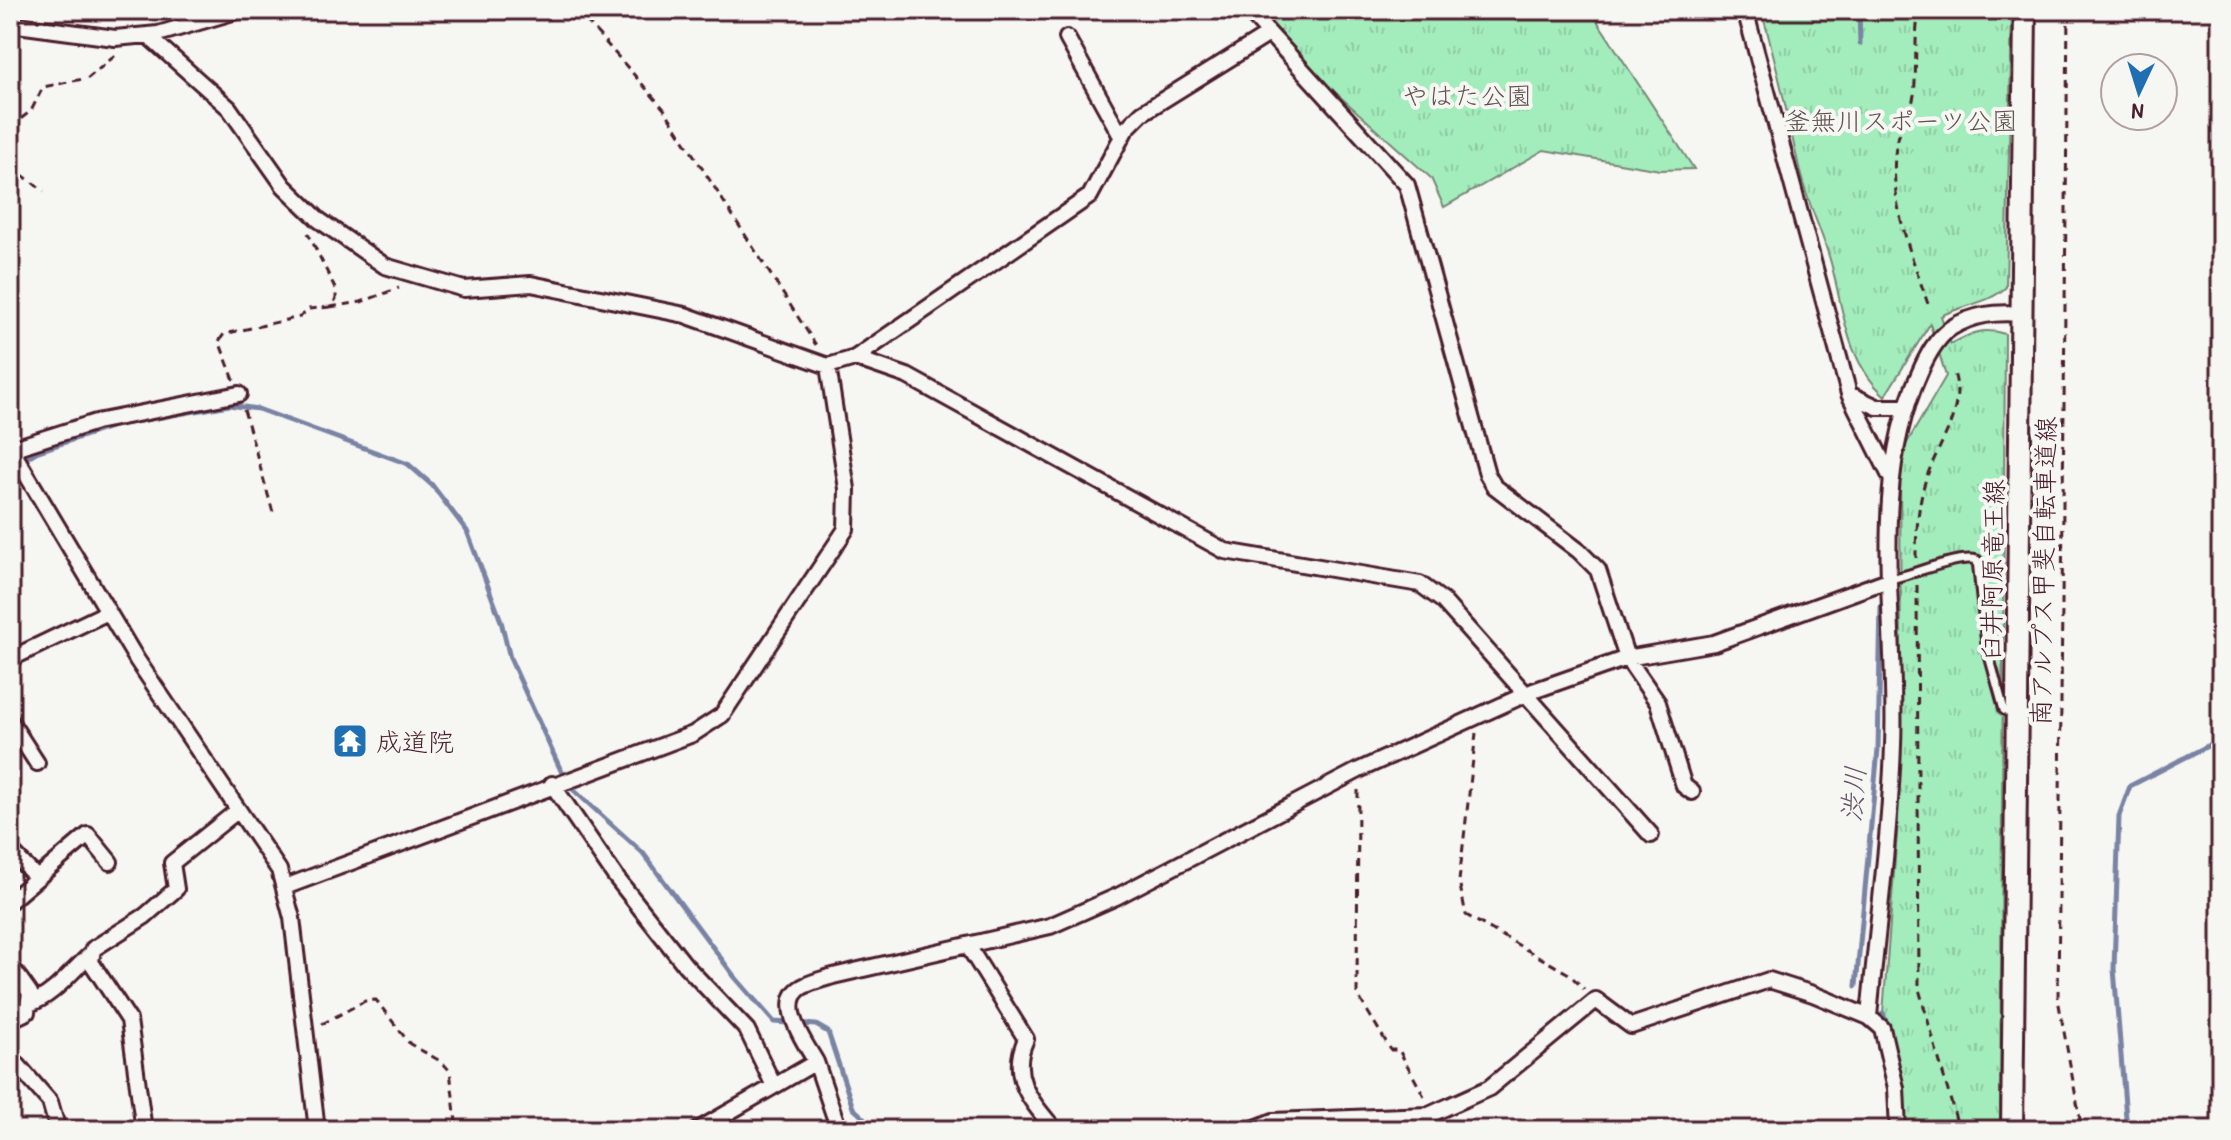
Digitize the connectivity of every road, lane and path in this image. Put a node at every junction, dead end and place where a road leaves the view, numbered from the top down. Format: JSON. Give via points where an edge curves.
{"nodes":[{"id":1,"x":240,"y":10,"type":"edge"},
{"id":2,"x":577,"y":10,"type":"edge"},
{"id":3,"x":1248,"y":10,"type":"edge"},
{"id":4,"x":1745,"y":10,"type":"edge"},
{"id":5,"x":1919,"y":10,"type":"edge"},
{"id":6,"x":2025,"y":10,"type":"edge"},
{"id":7,"x":2068,"y":10,"type":"edge"},
{"id":8,"x":10,"y":24,"type":"edge"},
{"id":9,"x":1269,"y":34,"type":"junction"},
{"id":10,"x":142,"y":35,"type":"junction"},
{"id":11,"x":1067,"y":38,"type":"dead end"},
{"id":12,"x":10,"y":127,"type":"edge"},
{"id":13,"x":1121,"y":136,"type":"junction"},
{"id":14,"x":10,"y":166,"type":"edge"},
{"id":15,"x":44,"y":191,"type":"dead end"},
{"id":16,"x":316,"y":218,"type":"junction"},
{"id":17,"x":421,"y":278,"type":"junction"},
{"id":18,"x":330,"y":307,"type":"junction"},
{"id":19,"x":1929,"y":307,"type":"dead end"},
{"id":20,"x":2021,"y":314,"type":"junction"},
{"id":21,"x":855,"y":358,"type":"junction"},
{"id":22,"x":828,"y":366,"type":"junction"},
{"id":23,"x":1953,"y":370,"type":"dead end"},
{"id":24,"x":239,"y":394,"type":"junction"},
{"id":25,"x":1849,"y":394,"type":"junction"},
{"id":26,"x":1907,"y":407,"type":"junction"},
{"id":27,"x":11,"y":448,"type":"edge"},
{"id":28,"x":15,"y":468,"type":"edge"},
{"id":29,"x":1892,"y":478,"type":"junction"},
{"id":30,"x":274,"y":516,"type":"dead end"},
{"id":31,"x":1916,"y":575,"type":"junction"},
{"id":32,"x":1888,"y":580,"type":"junction"},
{"id":33,"x":108,"y":612,"type":"junction"},
{"id":34,"x":1627,"y":658,"type":"junction"},
{"id":35,"x":10,"y":659,"type":"edge"},
{"id":36,"x":1524,"y":695,"type":"junction"},
{"id":37,"x":1478,"y":716,"type":"junction"},
{"id":38,"x":2016,"y":716,"type":"junction"},
{"id":39,"x":10,"y":721,"type":"edge"},
{"id":40,"x":37,"y":763,"type":"dead end"},
{"id":41,"x":1359,"y":770,"type":"junction"},
{"id":42,"x":552,"y":784,"type":"junction"},
{"id":43,"x":1692,"y":792,"type":"dead end"},
{"id":44,"x":237,"y":811,"type":"junction"},
{"id":45,"x":1651,"y":835,"type":"dead end"},
{"id":46,"x":10,"y":850,"type":"edge"},
{"id":47,"x":110,"y":862,"type":"dead end"},
{"id":48,"x":37,"y":878,"type":"junction"},
{"id":49,"x":285,"y":887,"type":"junction"},
{"id":50,"x":10,"y":901,"type":"edge"},
{"id":51,"x":968,"y":946,"type":"junction"},
{"id":52,"x":92,"y":953,"type":"junction"},
{"id":53,"x":10,"y":965,"type":"edge"},
{"id":54,"x":1596,"y":1000,"type":"junction"},
{"id":55,"x":29,"y":1004,"type":"junction"},
{"id":56,"x":1869,"y":1017,"type":"junction"},
{"id":57,"x":10,"y":1020,"type":"edge"},
{"id":58,"x":306,"y":1033,"type":"junction"},
{"id":59,"x":10,"y":1056,"type":"edge"},
{"id":60,"x":816,"y":1062,"type":"junction"},
{"id":61,"x":773,"y":1084,"type":"junction"},
{"id":62,"x":1433,"y":1113,"type":"junction"},
{"id":63,"x":58,"y":1130,"type":"edge"},
{"id":64,"x":144,"y":1130,"type":"edge"},
{"id":65,"x":317,"y":1130,"type":"edge"},
{"id":66,"x":457,"y":1130,"type":"edge"},
{"id":67,"x":698,"y":1130,"type":"edge"},
{"id":68,"x":839,"y":1130,"type":"edge"},
{"id":69,"x":1055,"y":1130,"type":"edge"},
{"id":70,"x":1250,"y":1130,"type":"edge"},
{"id":71,"x":1898,"y":1130,"type":"edge"},
{"id":72,"x":1959,"y":1130,"type":"edge"},
{"id":73,"x":2012,"y":1130,"type":"edge"},
{"id":74,"x":2082,"y":1130,"type":"edge"}],
"edges":[{"from":1,"to":10,"type":"street"},
{"from":2,"to":22,"type":"path","via":[[664,109]]},
{"from":3,"to":9,"type":"street"},
{"from":4,"to":25,"type":"street"},
{"from":5,"to":19,"type":"path","via":[[1913,99],[1896,143],[1894,172],[1899,214]]},
{"from":6,"to":20,"type":"main road","name":"臼井阿原竜王線"},
{"from":7,"to":74,"type":"path","name":"南アルプス甲斐自転車道線","via":[[2058,999]]},
{"from":8,"to":10,"type":"street","via":[[115,38]]},
{"from":9,"to":13,"type":"street","via":[[1142,113]]},
{"from":9,"to":34,"type":"street","via":[[1407,185],[1487,474],[1494,486],[1598,570]]},
{"from":10,"to":12,"type":"path","via":[[88,78],[43,87],[31,111]]},
{"from":10,"to":16,"type":"street","via":[[229,108],[284,186]]},
{"from":11,"to":13,"type":"street"},
{"from":13,"to":21,"type":"street","via":[[1090,196]]},
{"from":14,"to":15,"type":"path"},
{"from":16,"to":17,"type":"street","via":[[385,266]]},
{"from":16,"to":18,"type":"path","via":[[306,227],[336,290]]},
{"from":17,"to":18,"type":"path","via":[[361,302]]},
{"from":17,"to":22,"type":"street","via":[[464,289],[531,284],[685,315]]},
{"from":18,"to":24,"type":"path","via":[[224,334],[219,341]]},
{"from":20,"to":26,"type":"street","via":[[1994,312],[1950,328],[1924,362]]},
{"from":20,"to":38,"type":"main road","name":"臼井阿原竜王線"},
{"from":21,"to":22,"type":"street"},
{"from":21,"to":36,"type":"street","via":[[907,376],[1225,551],[1420,584],[1443,601]]},
{"from":22,"to":42,"type":"street","via":[[847,489],[846,529],[722,715],[693,734]]},
{"from":23,"to":31,"type":"path","via":[[1958,384],[1953,418],[1924,484]]},
{"from":24,"to":27,"type":"street","via":[[96,422]]},
{"from":24,"to":30,"type":"path"},
{"from":25,"to":26,"type":"street","via":[[1877,407]]},
{"from":25,"to":29,"type":"street"},
{"from":26,"to":29,"type":"street"},
{"from":27,"to":28,"type":"street"},
{"from":28,"to":33,"type":"street"},
{"from":29,"to":32,"type":"street"},
{"from":31,"to":32,"type":"lane"},
{"from":31,"to":38,"type":"lane","via":[[1968,556],[1977,560],[1986,645],[2004,710]]},
{"from":31,"to":72,"type":"path","via":[[1919,989]]},
{"from":32,"to":34,"type":"street","via":[[1714,643]]},
{"from":32,"to":56,"type":"street","via":[[1893,744]]},
{"from":33,"to":35,"type":"street"},
{"from":33,"to":44,"type":"street"},
{"from":34,"to":36,"type":"street"},
{"from":34,"to":43,"type":"street","via":[[1658,703],[1684,786]]},
{"from":36,"to":37,"type":"street"},
{"from":36,"to":45,"type":"street"},
{"from":37,"to":41,"type":"street"},
{"from":37,"to":54,"type":"path","via":[[1459,881],[1466,915],[1569,974]]},
{"from":38,"to":73,"type":"main road","name":"臼井阿原竜王線"},
{"from":39,"to":40,"type":"street"},
{"from":41,"to":51,"type":"street","via":[[1064,920]]},
{"from":41,"to":62,"type":"path","via":[[1357,994],[1391,1050],[1399,1050]]},
{"from":42,"to":49,"type":"street"},
{"from":42,"to":61,"type":"street","via":[[685,965],[747,1030]]},
{"from":44,"to":49,"type":"street","via":[[279,870]]},
{"from":44,"to":52,"type":"street","via":[[172,863],[176,889],[166,900]]},
{"from":46,"to":48,"type":"street"},
{"from":47,"to":48,"type":"street","via":[[88,835]]},
{"from":48,"to":50,"type":"street"},
{"from":49,"to":58,"type":"street"},
{"from":51,"to":60,"type":"street","via":[[801,987],[791,1016]]},
{"from":51,"to":69,"type":"street","via":[[1026,1039],[1019,1070],[1024,1090]]},
{"from":52,"to":55,"type":"street","via":[[52,992]]},
{"from":52,"to":64,"type":"street","via":[[91,962],[129,1020]]},
{"from":53,"to":55,"type":"street","via":[[30,993]]},
{"from":54,"to":56,"type":"street","via":[[1631,1026],[1769,980]]},
{"from":54,"to":62,"type":"street","via":[[1489,1088]]},
{"from":55,"to":57,"type":"street","via":[[27,1012]]},
{"from":56,"to":71,"type":"street","via":[[1882,1028],[1889,1049]]},
{"from":58,"to":65,"type":"street"},
{"from":58,"to":66,"type":"path","via":[[376,1000],[410,1044],[450,1071]]},
{"from":59,"to":63,"type":"street","via":[[50,1102]]},
{"from":60,"to":61,"type":"street"},
{"from":60,"to":68,"type":"street"},
{"from":61,"to":67,"type":"street"},
{"from":62,"to":70,"type":"street","via":[[1273,1121]]}]}
